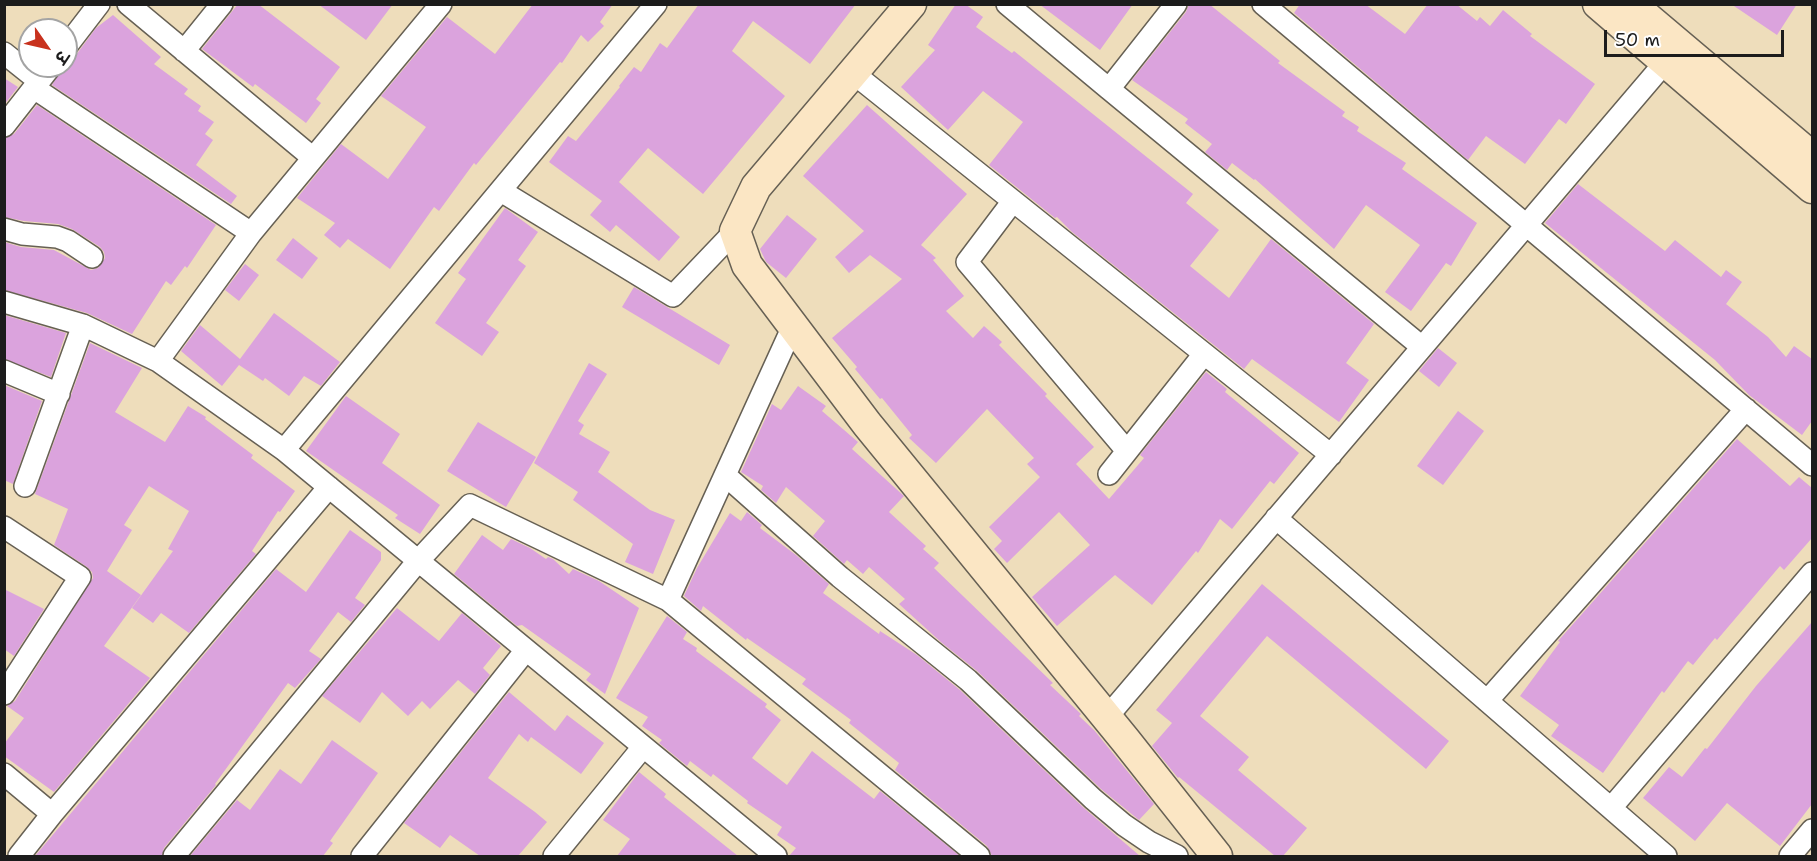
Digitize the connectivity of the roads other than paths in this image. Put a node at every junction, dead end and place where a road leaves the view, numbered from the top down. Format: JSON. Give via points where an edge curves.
{"nodes":[{"id":1,"x":99,"y":4,"type":"edge"},
{"id":2,"x":128,"y":4,"type":"edge"},
{"id":3,"x":222,"y":4,"type":"edge"},
{"id":4,"x":441,"y":4,"type":"edge"},
{"id":5,"x":656,"y":4,"type":"edge"},
{"id":6,"x":911,"y":4,"type":"edge"},
{"id":7,"x":1006,"y":4,"type":"edge"},
{"id":8,"x":1176,"y":4,"type":"edge"},
{"id":9,"x":1263,"y":4,"type":"edge"},
{"id":10,"x":1598,"y":4,"type":"edge"},
{"id":11,"x":1631,"y":4,"type":"edge"},
{"id":12,"x":78,"y":31,"type":"edge"},
{"id":13,"x":184,"y":51,"type":"junction"},
{"id":14,"x":4,"y":53,"type":"edge"},
{"id":15,"x":1673,"y":53,"type":"junction"},
{"id":16,"x":18,"y":62,"type":"edge"},
{"id":17,"x":853,"y":73,"type":"junction"},
{"id":18,"x":41,"y":78,"type":"edge"},
{"id":19,"x":1108,"y":89,"type":"junction"},
{"id":20,"x":4,"y":126,"type":"edge"},
{"id":21,"x":314,"y":158,"type":"junction"},
{"id":22,"x":1812,"y":158,"type":"edge"},
{"id":23,"x":1812,"y":188,"type":"edge"},
{"id":24,"x":501,"y":190,"type":"junction"},
{"id":25,"x":1013,"y":201,"type":"junction"},
{"id":26,"x":1527,"y":224,"type":"junction"},
{"id":27,"x":4,"y":229,"type":"edge"},
{"id":28,"x":735,"y":231,"type":"junction"},
{"id":29,"x":251,"y":234,"type":"junction"},
{"id":30,"x":92,"y":257,"type":"dead end"},
{"id":31,"x":4,"y":302,"type":"edge"},
{"id":32,"x":83,"y":325,"type":"junction"},
{"id":33,"x":793,"y":326,"type":"junction"},
{"id":34,"x":1422,"y":347,"type":"junction"},
{"id":35,"x":1204,"y":354,"type":"junction"},
{"id":36,"x":158,"y":361,"type":"junction"},
{"id":37,"x":4,"y":371,"type":"edge"},
{"id":38,"x":59,"y":394,"type":"junction"},
{"id":39,"x":1746,"y":409,"type":"junction"},
{"id":40,"x":284,"y":450,"type":"junction"},
{"id":41,"x":1127,"y":451,"type":"junction"},
{"id":42,"x":1330,"y":455,"type":"junction"},
{"id":43,"x":1812,"y":465,"type":"edge"},
{"id":44,"x":1109,"y":474,"type":"dead end"},
{"id":45,"x":725,"y":476,"type":"junction"},
{"id":46,"x":25,"y":486,"type":"dead end"},
{"id":47,"x":329,"y":487,"type":"junction"},
{"id":48,"x":1276,"y":518,"type":"junction"},
{"id":49,"x":4,"y":527,"type":"edge"},
{"id":50,"x":418,"y":561,"type":"junction"},
{"id":51,"x":1812,"y":573,"type":"edge"},
{"id":52,"x":668,"y":600,"type":"junction"},
{"id":53,"x":526,"y":650,"type":"junction"},
{"id":54,"x":4,"y":694,"type":"edge"},
{"id":55,"x":1487,"y":700,"type":"junction"},
{"id":56,"x":1107,"y":717,"type":"junction"},
{"id":57,"x":643,"y":747,"type":"junction"},
{"id":58,"x":4,"y":774,"type":"edge"},
{"id":59,"x":1611,"y":808,"type":"junction"},
{"id":60,"x":52,"y":814,"type":"junction"},
{"id":61,"x":1812,"y":830,"type":"edge"},
{"id":62,"x":19,"y":856,"type":"edge"},
{"id":63,"x":174,"y":856,"type":"edge"},
{"id":64,"x":362,"y":856,"type":"edge"},
{"id":65,"x":554,"y":856,"type":"edge"},
{"id":66,"x":776,"y":856,"type":"edge"},
{"id":67,"x":979,"y":856,"type":"edge"},
{"id":68,"x":1177,"y":856,"type":"edge"},
{"id":69,"x":1217,"y":856,"type":"edge"},
{"id":70,"x":1666,"y":856,"type":"edge"},
{"id":71,"x":1790,"y":856,"type":"edge"}],
"edges":[{"from":1,"to":12,"type":"street"},
{"from":2,"to":13,"type":"street"},
{"from":3,"to":13,"type":"street"},
{"from":4,"to":21,"type":"street"},
{"from":5,"to":24,"type":"street"},
{"from":6,"to":17,"type":"street"},
{"from":7,"to":19,"type":"street"},
{"from":8,"to":19,"type":"street"},
{"from":9,"to":26,"type":"street"},
{"from":10,"to":15,"type":"street"},
{"from":11,"to":15,"type":"street"},
{"from":13,"to":21,"type":"street"},
{"from":14,"to":16,"type":"street"},
{"from":15,"to":22,"type":"street"},
{"from":15,"to":23,"type":"street"},
{"from":15,"to":26,"type":"street"},
{"from":17,"to":25,"type":"street"},
{"from":17,"to":28,"type":"street","via":[[756,187]]},
{"from":18,"to":20,"type":"street"},
{"from":18,"to":29,"type":"street"},
{"from":19,"to":34,"type":"street"},
{"from":21,"to":29,"type":"street"},
{"from":24,"to":28,"type":"street","via":[[673,296]]},
{"from":24,"to":40,"type":"street"},
{"from":25,"to":35,"type":"street"},
{"from":25,"to":41,"type":"street","via":[[967,262]]},
{"from":26,"to":34,"type":"street"},
{"from":26,"to":39,"type":"street"},
{"from":27,"to":30,"type":"street","via":[[57,237]]},
{"from":28,"to":33,"type":"street","via":[[747,265]]},
{"from":29,"to":36,"type":"street"},
{"from":31,"to":32,"type":"street"},
{"from":32,"to":36,"type":"street"},
{"from":32,"to":38,"type":"street"},
{"from":33,"to":45,"type":"street"},
{"from":33,"to":56,"type":"street","via":[[867,424]]},
{"from":34,"to":42,"type":"street"},
{"from":35,"to":41,"type":"street"},
{"from":35,"to":42,"type":"street"},
{"from":36,"to":40,"type":"street"},
{"from":37,"to":38,"type":"street"},
{"from":38,"to":46,"type":"street"},
{"from":39,"to":43,"type":"street"},
{"from":39,"to":55,"type":"street"},
{"from":40,"to":47,"type":"street"},
{"from":41,"to":44,"type":"street"},
{"from":42,"to":48,"type":"street"},
{"from":45,"to":52,"type":"street"},
{"from":45,"to":68,"type":"street","via":[[840,578],[968,680],[1093,799],[1149,842]]},
{"from":47,"to":50,"type":"street"},
{"from":47,"to":60,"type":"street"},
{"from":48,"to":55,"type":"street"},
{"from":48,"to":56,"type":"street"},
{"from":49,"to":54,"type":"street","via":[[81,577]]},
{"from":50,"to":52,"type":"street","via":[[470,505]]},
{"from":50,"to":53,"type":"street"},
{"from":50,"to":63,"type":"street"},
{"from":51,"to":59,"type":"street"},
{"from":52,"to":67,"type":"street"},
{"from":53,"to":57,"type":"street"},
{"from":53,"to":64,"type":"street"},
{"from":55,"to":59,"type":"street"},
{"from":56,"to":69,"type":"street"},
{"from":57,"to":65,"type":"street"},
{"from":57,"to":66,"type":"street"},
{"from":58,"to":60,"type":"street"},
{"from":59,"to":70,"type":"street"},
{"from":60,"to":62,"type":"street"},
{"from":61,"to":71,"type":"street"}]}
